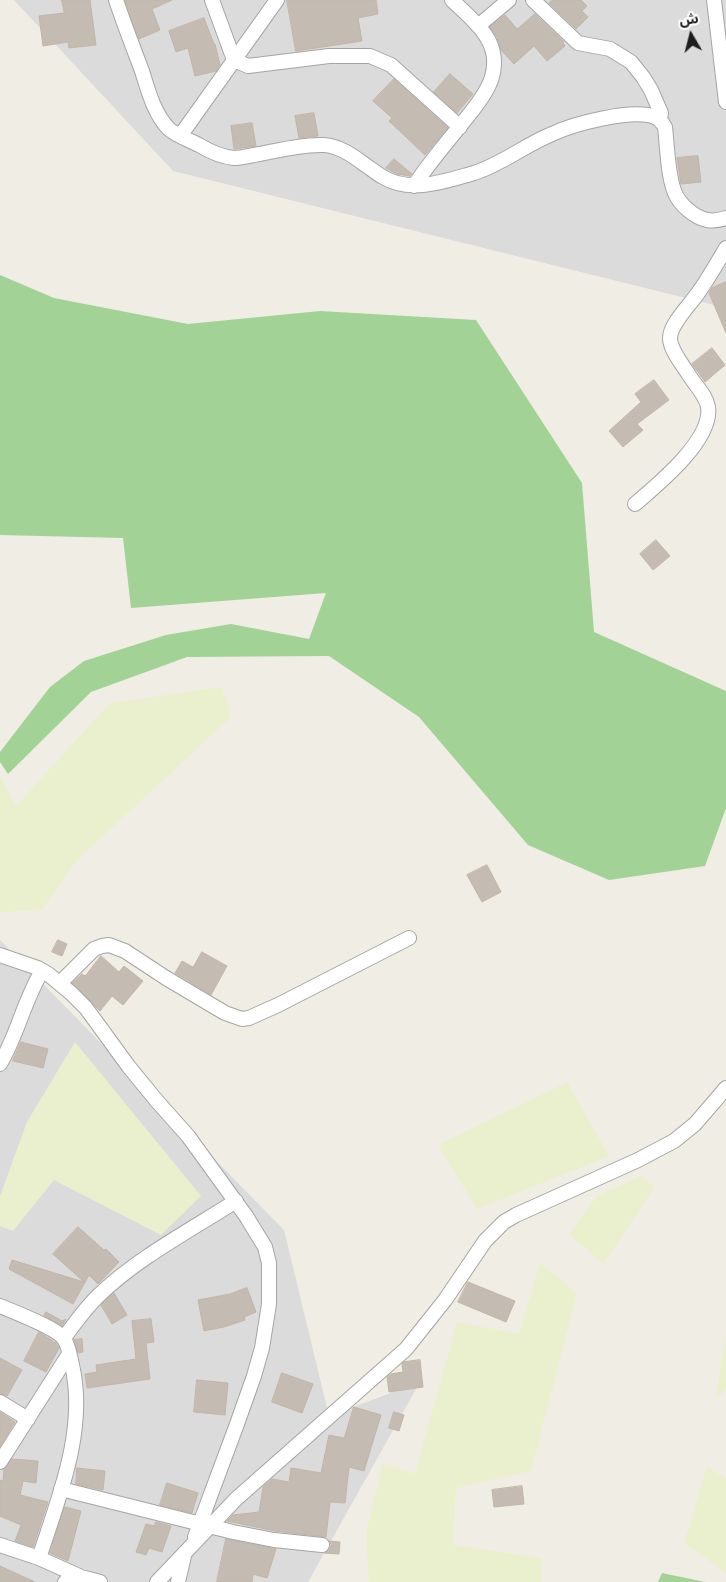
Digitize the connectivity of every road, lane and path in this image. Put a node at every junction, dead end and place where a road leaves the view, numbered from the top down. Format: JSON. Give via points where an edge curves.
{"nodes":[{"id":1,"x":116,"y":0,"type":"edge"},
{"id":2,"x":212,"y":0,"type":"edge"},
{"id":3,"x":277,"y":0,"type":"edge"},
{"id":4,"x":452,"y":0,"type":"edge"},
{"id":5,"x":508,"y":0,"type":"edge"},
{"id":6,"x":533,"y":0,"type":"edge"},
{"id":7,"x":714,"y":0,"type":"edge"},
{"id":8,"x":478,"y":26,"type":"junction"},
{"id":9,"x":234,"y":60,"type":"junction"},
{"id":10,"x":726,"y":102,"type":"edge"},
{"id":11,"x":660,"y":119,"type":"junction"},
{"id":12,"x":460,"y":127,"type":"junction"},
{"id":13,"x":180,"y":136,"type":"junction"},
{"id":14,"x":414,"y":186,"type":"junction"},
{"id":15,"x":726,"y":218,"type":"edge"},
{"id":16,"x":726,"y":248,"type":"edge"},
{"id":17,"x":635,"y":504,"type":"dead end"},
{"id":18,"x":410,"y":938,"type":"dead end"},
{"id":19,"x":0,"y":955,"type":"edge"},
{"id":20,"x":42,"y":971,"type":"junction"},
{"id":21,"x":60,"y":983,"type":"junction"},
{"id":22,"x":0,"y":1064,"type":"edge"},
{"id":23,"x":726,"y":1088,"type":"edge"},
{"id":24,"x":236,"y":1201,"type":"junction"},
{"id":25,"x":0,"y":1306,"type":"edge"},
{"id":26,"x":64,"y":1338,"type":"junction"},
{"id":27,"x":70,"y":1354,"type":"junction"},
{"id":28,"x":0,"y":1402,"type":"edge"},
{"id":29,"x":28,"y":1419,"type":"junction"},
{"id":30,"x":0,"y":1462,"type":"edge"},
{"id":31,"x":61,"y":1489,"type":"junction"},
{"id":32,"x":204,"y":1525,"type":"junction"},
{"id":33,"x":0,"y":1545,"type":"edge"},
{"id":34,"x":322,"y":1545,"type":"dead end"},
{"id":35,"x":189,"y":1549,"type":"junction"},
{"id":36,"x":39,"y":1558,"type":"junction"},
{"id":37,"x":79,"y":1576,"type":"junction"},
{"id":38,"x":65,"y":1582,"type":"edge"},
{"id":39,"x":100,"y":1582,"type":"edge"},
{"id":40,"x":157,"y":1582,"type":"edge"},
{"id":41,"x":178,"y":1582,"type":"edge"}],
"edges":[{"from":1,"to":13,"type":"street","via":[[161,119]]},
{"from":2,"to":9,"type":"street"},
{"from":3,"to":9,"type":"street"},
{"from":4,"to":8,"type":"street"},
{"from":5,"to":8,"type":"street"},
{"from":6,"to":11,"type":"street","via":[[578,43],[610,49],[631,62],[651,90],[661,113]]},
{"from":7,"to":10,"type":"street"},
{"from":8,"to":12,"type":"street","via":[[493,53],[493,72],[480,99]]},
{"from":9,"to":12,"type":"street","via":[[248,66],[329,56],[370,56],[391,65]]},
{"from":9,"to":13,"type":"street"},
{"from":11,"to":14,"type":"street","via":[[635,114],[581,124],[552,133],[476,172]]},
{"from":11,"to":15,"type":"street","via":[[665,127],[673,186],[679,200],[706,220]]},
{"from":12,"to":14,"type":"street"},
{"from":13,"to":14,"type":"street","via":[[202,148],[233,158],[310,146],[332,146],[358,159],[383,178]]},
{"from":16,"to":17,"type":"street","via":[[674,326],[670,340],[705,399],[708,417],[702,433],[684,458]]},
{"from":18,"to":21,"type":"street","via":[[278,1006],[242,1019],[225,1013],[125,951],[109,945],[94,949]]},
{"from":19,"to":20,"type":"street"},
{"from":20,"to":21,"type":"street"},
{"from":20,"to":22,"type":"street"},
{"from":21,"to":24,"type":"street","via":[[86,1008]]},
{"from":23,"to":32,"type":"street","via":[[695,1124],[674,1141],[504,1222],[485,1241],[446,1300],[406,1349]]},
{"from":24,"to":26,"type":"street","via":[[110,1285]]},
{"from":24,"to":32,"type":"street","via":[[265,1247],[269,1262],[269,1304],[254,1376]]},
{"from":25,"to":26,"type":"street"},
{"from":26,"to":27,"type":"street"},
{"from":27,"to":29,"type":"street"},
{"from":27,"to":31,"type":"street","via":[[76,1392],[75,1426]]},
{"from":28,"to":29,"type":"street"},
{"from":29,"to":30,"type":"street"},
{"from":31,"to":32,"type":"street"},
{"from":31,"to":36,"type":"street"},
{"from":32,"to":34,"type":"street","via":[[274,1540]]},
{"from":32,"to":35,"type":"street"},
{"from":33,"to":36,"type":"street"},
{"from":35,"to":40,"type":"street"},
{"from":35,"to":41,"type":"street"},
{"from":36,"to":37,"type":"street"},
{"from":37,"to":38,"type":"street"},
{"from":37,"to":39,"type":"street"}]}
